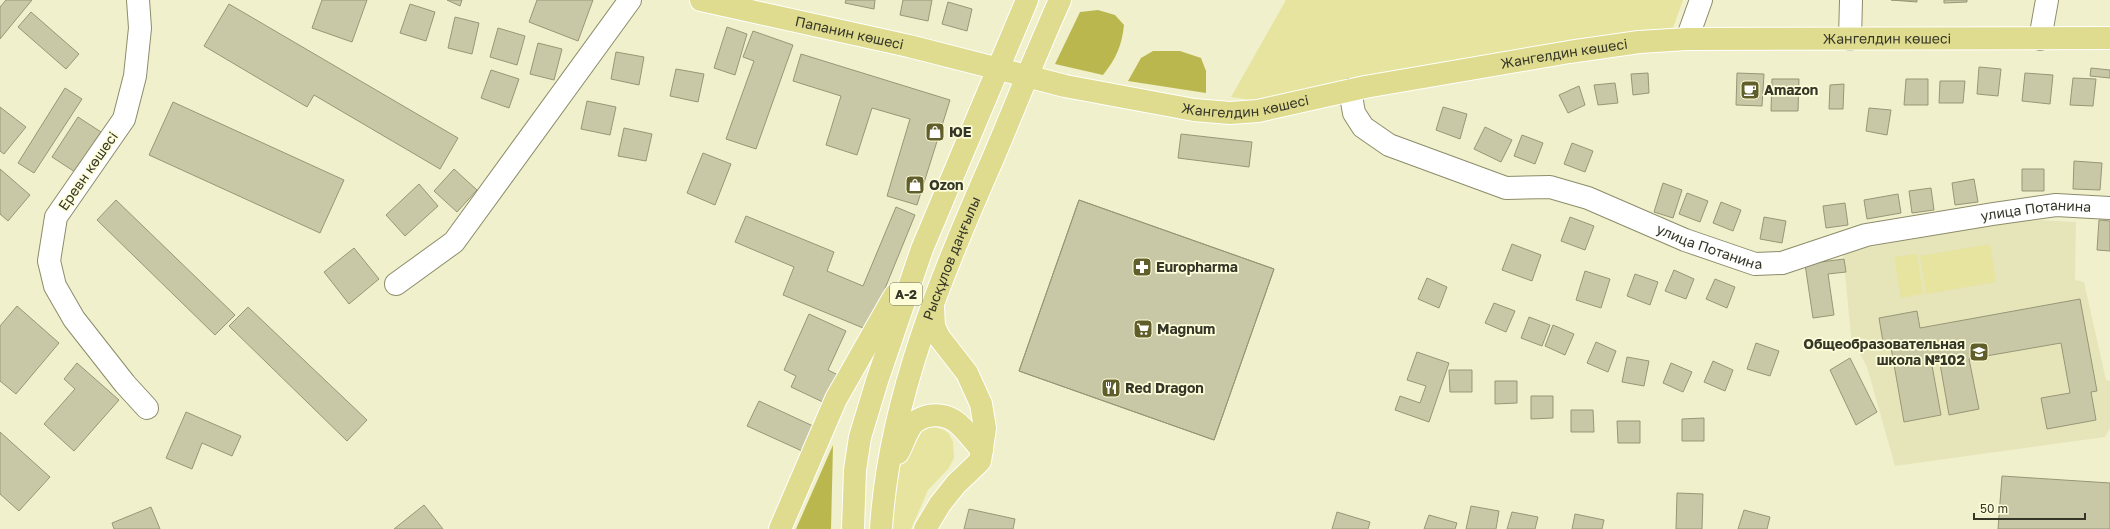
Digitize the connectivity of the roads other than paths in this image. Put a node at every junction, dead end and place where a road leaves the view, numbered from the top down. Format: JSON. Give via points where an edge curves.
{"nodes":[{"id":1,"x":138,"y":0,"type":"edge"},
{"id":2,"x":630,"y":0,"type":"edge"},
{"id":3,"x":701,"y":0,"type":"edge"},
{"id":4,"x":1027,"y":0,"type":"edge"},
{"id":5,"x":1060,"y":0,"type":"edge"},
{"id":6,"x":1701,"y":0,"type":"edge"},
{"id":7,"x":1851,"y":0,"type":"edge"},
{"id":8,"x":2047,"y":0,"type":"edge"},
{"id":9,"x":2110,"y":38,"type":"edge"},
{"id":10,"x":1687,"y":39,"type":"junction"},
{"id":11,"x":1850,"y":39,"type":"junction"},
{"id":12,"x":2040,"y":39,"type":"junction"},
{"id":13,"x":997,"y":68,"type":"junction"},
{"id":14,"x":1027,"y":76,"type":"junction"},
{"id":15,"x":1350,"y":90,"type":"junction"},
{"id":16,"x":2110,"y":208,"type":"edge"},
{"id":17,"x":922,"y":249,"type":"junction"},
{"id":18,"x":396,"y":284,"type":"dead end"},
{"id":19,"x":933,"y":304,"type":"junction"},
{"id":20,"x":147,"y":408,"type":"dead end"},
{"id":21,"x":982,"y":450,"type":"junction"},
{"id":22,"x":887,"y":473,"type":"junction"},
{"id":23,"x":780,"y":529,"type":"edge"},
{"id":24,"x":853,"y":529,"type":"edge"},
{"id":25,"x":881,"y":529,"type":"edge"},
{"id":26,"x":926,"y":529,"type":"edge"}],
"edges":[{"from":1,"to":20,"type":"street","name":"Еревн көшесі","via":[[140,28],[135,76],[124,119],[56,217],[49,261],[55,286],[74,319]]},
{"from":2,"to":18,"type":"street","via":[[454,242]]},
{"from":3,"to":13,"type":"main road","name":"Папанин көшесі"},
{"from":4,"to":13,"type":"main road","name":"Рысқұлов даңғылы","number":"A-2"},
{"from":5,"to":14,"type":"main road","name":"Рысқұлов даңғылы"},
{"from":6,"to":10,"type":"street"},
{"from":7,"to":11,"type":"street"},
{"from":8,"to":12,"type":"street"},
{"from":9,"to":12,"type":"main road","name":"Жангелдин көшесі"},
{"from":10,"to":11,"type":"main road","name":"Жангелдин көшесі"},
{"from":10,"to":15,"type":"main road","name":"Жангелдин көшесі","via":[[1639,42],[1569,52]]},
{"from":11,"to":12,"type":"main road","name":"Жангелдин көшесі"},
{"from":13,"to":14,"type":"main road","name":"Папанин көшесі"},
{"from":13,"to":17,"type":"main road","name":"Рысқұлов даңғылы","number":"A-2"},
{"from":14,"to":15,"type":"main road","name":"Жангелдин көшесі","via":[[1066,86],[1194,110],[1230,113],[1258,111]]},
{"from":14,"to":19,"type":"main road","name":"Рысқұлов даңғылы"},
{"from":15,"to":16,"type":"street","name":"улица Потанина","via":[[1354,113],[1363,127],[1389,145],[1506,188],[1550,187],[1588,198],[1685,240],[1755,264],[1782,263],[1866,235],[1993,214],[2056,205]]},
{"from":17,"to":23,"type":"main road","via":[[836,399]]},
{"from":17,"to":24,"type":"main road","name":"Рысқұлов даңғылы","number":"A-2","via":[[860,437],[855,470]]},
{"from":19,"to":21,"type":"main road","via":[[934,326],[939,337],[966,373],[981,404],[985,428]]},
{"from":19,"to":22,"type":"main road","name":"Рысқұлов даңғылы","via":[[902,397]]},
{"from":21,"to":22,"type":"main road","via":[[959,423],[949,416],[925,417],[913,424]]},
{"from":21,"to":26,"type":"main road","via":[[980,461],[940,504]]},
{"from":22,"to":25,"type":"main road","name":"Рысқұлов даңғылы"}]}
